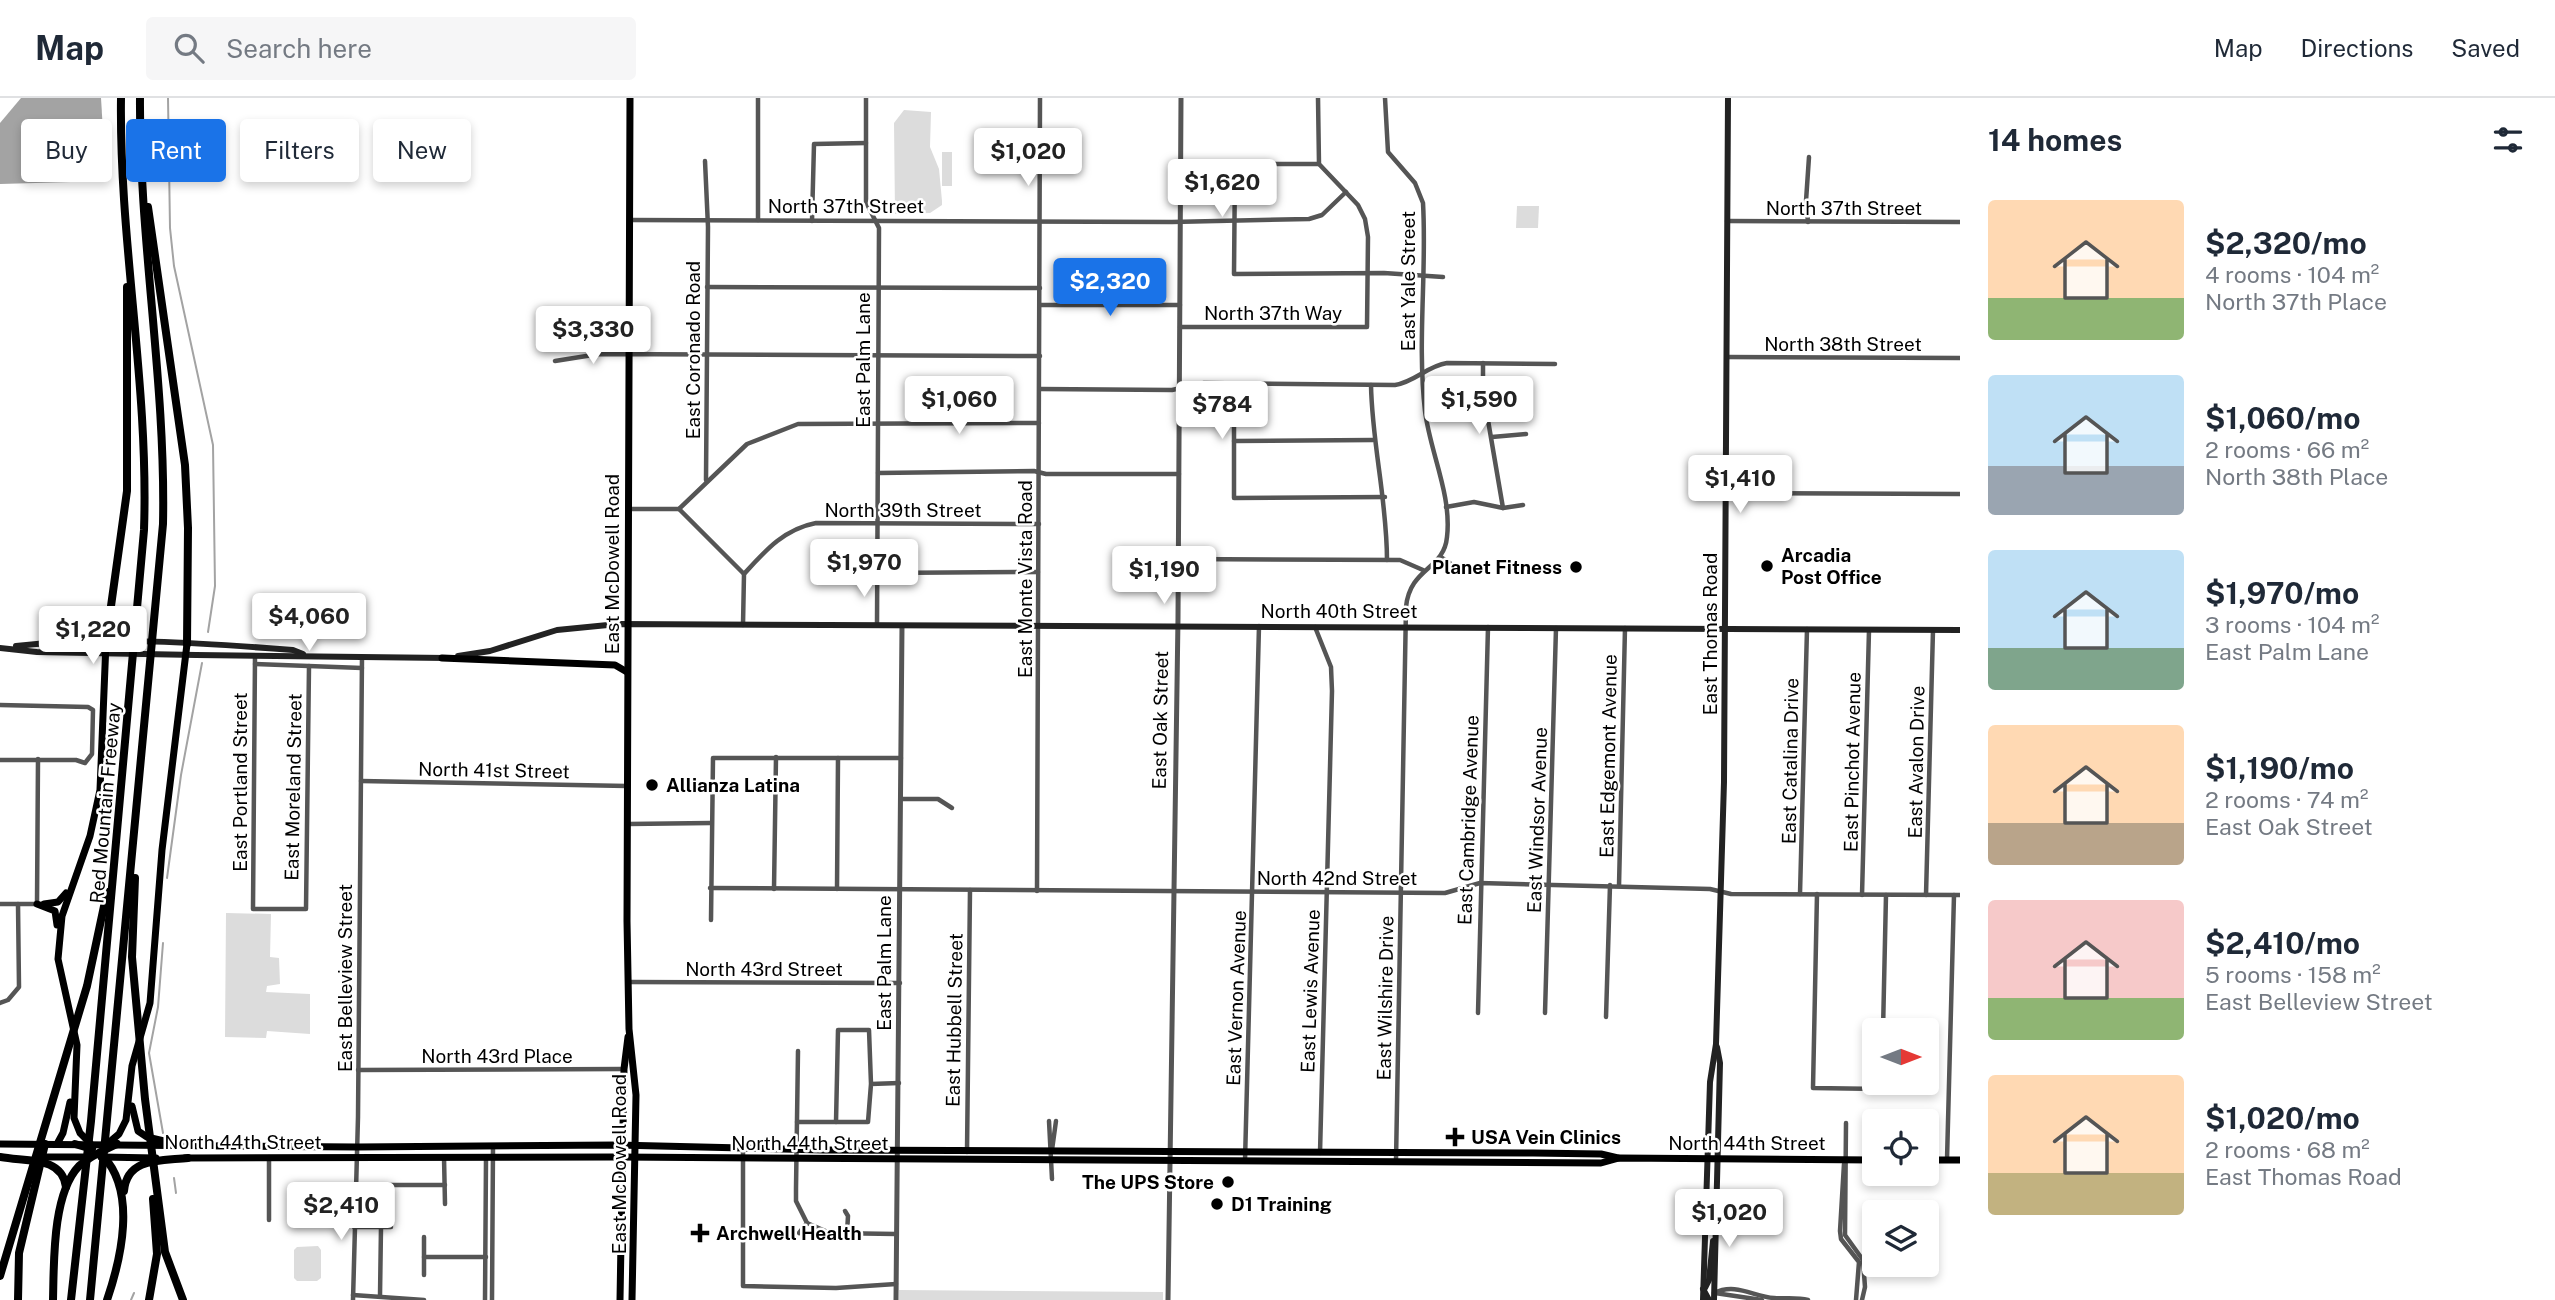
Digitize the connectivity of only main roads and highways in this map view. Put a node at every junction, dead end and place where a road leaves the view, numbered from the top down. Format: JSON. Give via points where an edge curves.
{"nodes":[{"id":1,"x":121,"y":98,"type":"edge"},
{"id":2,"x":139,"y":98,"type":"edge"},
{"id":3,"x":630,"y":98,"type":"edge"},
{"id":4,"x":1728,"y":98,"type":"edge"},
{"id":5,"x":140,"y":119,"type":"edge"},
{"id":6,"x":142,"y":182,"type":"edge"},
{"id":7,"x":143,"y":182,"type":"edge"},
{"id":8,"x":128,"y":253,"type":"junction"},
{"id":9,"x":628,"y":624,"type":"junction"},
{"id":10,"x":1726,"y":628,"type":"junction"},
{"id":11,"x":1960,"y":630,"type":"edge"},
{"id":12,"x":106,"y":642,"type":"junction"},
{"id":13,"x":187,"y":644,"type":"junction"},
{"id":14,"x":2,"y":648,"type":"edge"},
{"id":15,"x":105,"y":653,"type":"junction"},
{"id":16,"x":303,"y":654,"type":"junction"},
{"id":17,"x":186,"y":655,"type":"junction"},
{"id":18,"x":442,"y":658,"type":"junction"},
{"id":19,"x":627,"y":672,"type":"junction"},
{"id":20,"x":119,"y":813,"type":"junction"},
{"id":21,"x":135,"y":845,"type":"junction"},
{"id":22,"x":74,"y":881,"type":"junction"},
{"id":23,"x":58,"y":959,"type":"junction"},
{"id":24,"x":629,"y":1029,"type":"junction"},
{"id":25,"x":1716,"y":1044,"type":"junction"},
{"id":26,"x":78,"y":1068,"type":"junction"},
{"id":27,"x":130,"y":1081,"type":"junction"},
{"id":28,"x":0,"y":1144,"type":"edge"},
{"id":29,"x":57,"y":1144,"type":"junction"},
{"id":30,"x":75,"y":1144,"type":"joint"},
{"id":31,"x":117,"y":1144,"type":"joint"},
{"id":32,"x":184,"y":1145,"type":"junction"},
{"id":33,"x":624,"y":1145,"type":"junction"},
{"id":34,"x":636,"y":1145,"type":"junction"},
{"id":35,"x":258,"y":1146,"type":"junction"},
{"id":36,"x":317,"y":1147,"type":"junction"},
{"id":37,"x":98,"y":1151,"type":"junction"},
{"id":38,"x":0,"y":1156,"type":"edge"},
{"id":39,"x":1052,"y":1156,"type":"junction"},
{"id":40,"x":269,"y":1157,"type":"junction"},
{"id":41,"x":624,"y":1157,"type":"junction"},
{"id":42,"x":636,"y":1157,"type":"junction"},
{"id":43,"x":188,"y":1158,"type":"junction"},
{"id":44,"x":1619,"y":1158,"type":"junction"},
{"id":45,"x":1717,"y":1158,"type":"junction"},
{"id":46,"x":1708,"y":1159,"type":"junction"},
{"id":47,"x":1862,"y":1160,"type":"edge"},
{"id":48,"x":1939,"y":1160,"type":"edge"},
{"id":49,"x":1960,"y":1160,"type":"edge"},
{"id":50,"x":32,"y":1183,"type":"junction"},
{"id":51,"x":155,"y":1186,"type":"junction"},
{"id":52,"x":64,"y":1199,"type":"junction"},
{"id":53,"x":121,"y":1218,"type":"junction"},
{"id":54,"x":1716,"y":1232,"type":"junction"},
{"id":55,"x":0,"y":1276,"type":"edge"},
{"id":56,"x":633,"y":1279,"type":"junction"},
{"id":57,"x":621,"y":1280,"type":"junction"},
{"id":58,"x":1703,"y":1289,"type":"junction"},
{"id":59,"x":620,"y":1297,"type":"edge"},
{"id":60,"x":632,"y":1297,"type":"edge"},
{"id":61,"x":1712,"y":1298,"type":"edge"},
{"id":62,"x":19,"y":1300,"type":"edge"},
{"id":63,"x":53,"y":1300,"type":"edge"},
{"id":64,"x":71,"y":1300,"type":"edge"},
{"id":65,"x":90,"y":1300,"type":"edge"},
{"id":66,"x":107,"y":1300,"type":"edge"},
{"id":67,"x":149,"y":1300,"type":"edge"},
{"id":68,"x":183,"y":1300,"type":"edge"},
{"id":69,"x":1703,"y":1300,"type":"edge"}],
"edges":[{"from":1,"to":8,"type":"highway","name":"Red Mountain Freeway"},
{"from":2,"to":5,"type":"highway","name":"Red Mountain Freeway"},
{"from":3,"to":9,"type":"main road","name":"East McDowell Road"},
{"from":4,"to":10,"type":"main road","name":"East Thomas Road"},
{"from":6,"to":21,"type":"highway","name":"Red Mountain Freeway","via":[[163,464],[163,542]]},
{"from":7,"to":13,"type":"highway","via":[[185,465]]},
{"from":8,"to":12,"type":"highway","via":[[127,491]]},
{"from":8,"to":20,"type":"highway","name":"Red Mountain Freeway","via":[[145,481],[143,562]]},
{"from":9,"to":10,"type":"main road","name":"North 40th Street"},
{"from":9,"to":18,"type":"main road","name":"North 40th Street","via":[[557,630],[490,651]]},
{"from":9,"to":19,"type":"main road","name":"East McDowell Road"},
{"from":10,"to":11,"type":"main road","name":"North 40th Street"},
{"from":10,"to":25,"type":"main road","name":"East Thomas Road"},
{"from":12,"to":13,"type":"main road","name":"North 40th Street"},
{"from":12,"to":14,"type":"main road","name":"North 40th Street"},
{"from":12,"to":15,"type":"main road","name":"Red Mountain Freeway"},
{"from":13,"to":16,"type":"main road","name":"North 40th Street"},
{"from":13,"to":17,"type":"main road"},
{"from":14,"to":15,"type":"main road","name":"North 40th Street"},
{"from":15,"to":17,"type":"main road","name":"North 40th Street"},
{"from":15,"to":22,"type":"main road","name":"Red Mountain Freeway","via":[[100,790]]},
{"from":16,"to":17,"type":"main road","name":"North 40th Street"},
{"from":16,"to":18,"type":"main road","name":"North 40th Street"},
{"from":17,"to":27,"type":"main road","via":[[161,858],[151,995]]},
{"from":18,"to":19,"type":"main road","via":[[615,665]]},
{"from":19,"to":24,"type":"main road","name":"East McDowell Road"},
{"from":20,"to":50,"type":"highway","via":[[99,940]]},
{"from":20,"to":64,"type":"highway","name":"Red Mountain Freeway"},
{"from":21,"to":51,"type":"highway","via":[[132,957]]},
{"from":21,"to":65,"type":"highway","name":"Red Mountain Freeway"},
{"from":22,"to":23,"type":"main road","name":"Red Mountain Freeway","via":[[62,916]]},
{"from":22,"to":23,"type":"main road","via":[[60,902],[37,904],[57,915]]},
{"from":23,"to":26,"type":"main road","name":"Red Mountain Freeway"},
{"from":24,"to":33,"type":"main road","name":"East McDowell Road"},
{"from":24,"to":34,"type":"main road","name":"East McDowell Road","via":[[635,1065]]},
{"from":25,"to":45,"type":"main road","name":"East Thomas Road","via":[[1720,1063]]},
{"from":25,"to":46,"type":"main road","name":"East Thomas Road","via":[[1710,1067]]},
{"from":26,"to":29,"type":"main road","via":[[64,1133]]},
{"from":26,"to":37,"type":"main road","via":[[74,1118],[80,1133]]},
{"from":27,"to":32,"type":"main road","via":[[132,1117],[138,1131]]},
{"from":27,"to":37,"type":"main road","via":[[125,1124]]},
{"from":28,"to":29,"type":"main road"},
{"from":29,"to":30,"type":"main road"},
{"from":30,"to":37,"type":"highway"},
{"from":31,"to":32,"type":"main road","name":"North 44th Street"},
{"from":31,"to":37,"type":"highway"},
{"from":32,"to":35,"type":"main road","name":"North 44th Street"},
{"from":33,"to":34,"type":"main road","name":"North 44th Street"},
{"from":33,"to":36,"type":"main road","name":"North 44th Street"},
{"from":33,"to":41,"type":"main road","name":"East McDowell Road"},
{"from":34,"to":39,"type":"main road","name":"North 44th Street","via":[[967,1150]]},
{"from":34,"to":42,"type":"main road","name":"East McDowell Road"},
{"from":35,"to":36,"type":"main road","name":"North 44th Street"},
{"from":35,"to":40,"type":"main road"},
{"from":36,"to":40,"type":"main road","via":[[276,1151]]},
{"from":37,"to":38,"type":"main road","via":[[76,1157]]},
{"from":37,"to":43,"type":"main road","name":"North 44th Street","via":[[118,1157]]},
{"from":37,"to":52,"type":"highway","via":[[75,1172]]},
{"from":37,"to":53,"type":"highway","via":[[118,1179]]},
{"from":38,"to":52,"type":"highway","via":[[57,1167],[66,1183]]},
{"from":39,"to":42,"type":"main road","name":"North 44th Street","via":[[966,1160]]},
{"from":39,"to":44,"type":"main road","name":"North 44th Street","via":[[1320,1151],[1601,1154]]},
{"from":39,"to":44,"type":"main road","name":"North 44th Street","via":[[1601,1163]]},
{"from":40,"to":41,"type":"main road","name":"North 44th Street"},
{"from":40,"to":43,"type":"main road","name":"North 44th Street"},
{"from":41,"to":42,"type":"main road","name":"North 44th Street"},
{"from":41,"to":57,"type":"main road","name":"East McDowell Road"},
{"from":42,"to":56,"type":"main road","name":"East McDowell Road"},
{"from":43,"to":53,"type":"highway","via":[[133,1168],[124,1184]]},
{"from":44,"to":46,"type":"main road","name":"North 44th Street"},
{"from":45,"to":46,"type":"main road","name":"North 44th Street"},
{"from":45,"to":47,"type":"main road","name":"North 44th Street"},
{"from":45,"to":54,"type":"main road","name":"East Thomas Road"},
{"from":46,"to":58,"type":"main road","name":"East Thomas Road"},
{"from":48,"to":49,"type":"main road"},
{"from":50,"to":55,"type":"highway"},
{"from":50,"to":62,"type":"highway","via":[[19,1254]]},
{"from":51,"to":67,"type":"highway","via":[[158,1254]]},
{"from":51,"to":68,"type":"highway","via":[[167,1259]]},
{"from":52,"to":63,"type":"highway","via":[[56,1239]]},
{"from":53,"to":66,"type":"highway","via":[[119,1256]]},
{"from":54,"to":58,"type":"main road","via":[[1710,1248],[1709,1280]]},
{"from":54,"to":61,"type":"main road","name":"East Thomas Road"},
{"from":56,"to":57,"type":"main road"},
{"from":56,"to":60,"type":"main road","name":"East McDowell Road"},
{"from":57,"to":59,"type":"main road","name":"East McDowell Road"},
{"from":58,"to":61,"type":"main road"},
{"from":58,"to":69,"type":"main road","name":"East Thomas Road"},
{"from":59,"to":60,"type":"main road"}]}
